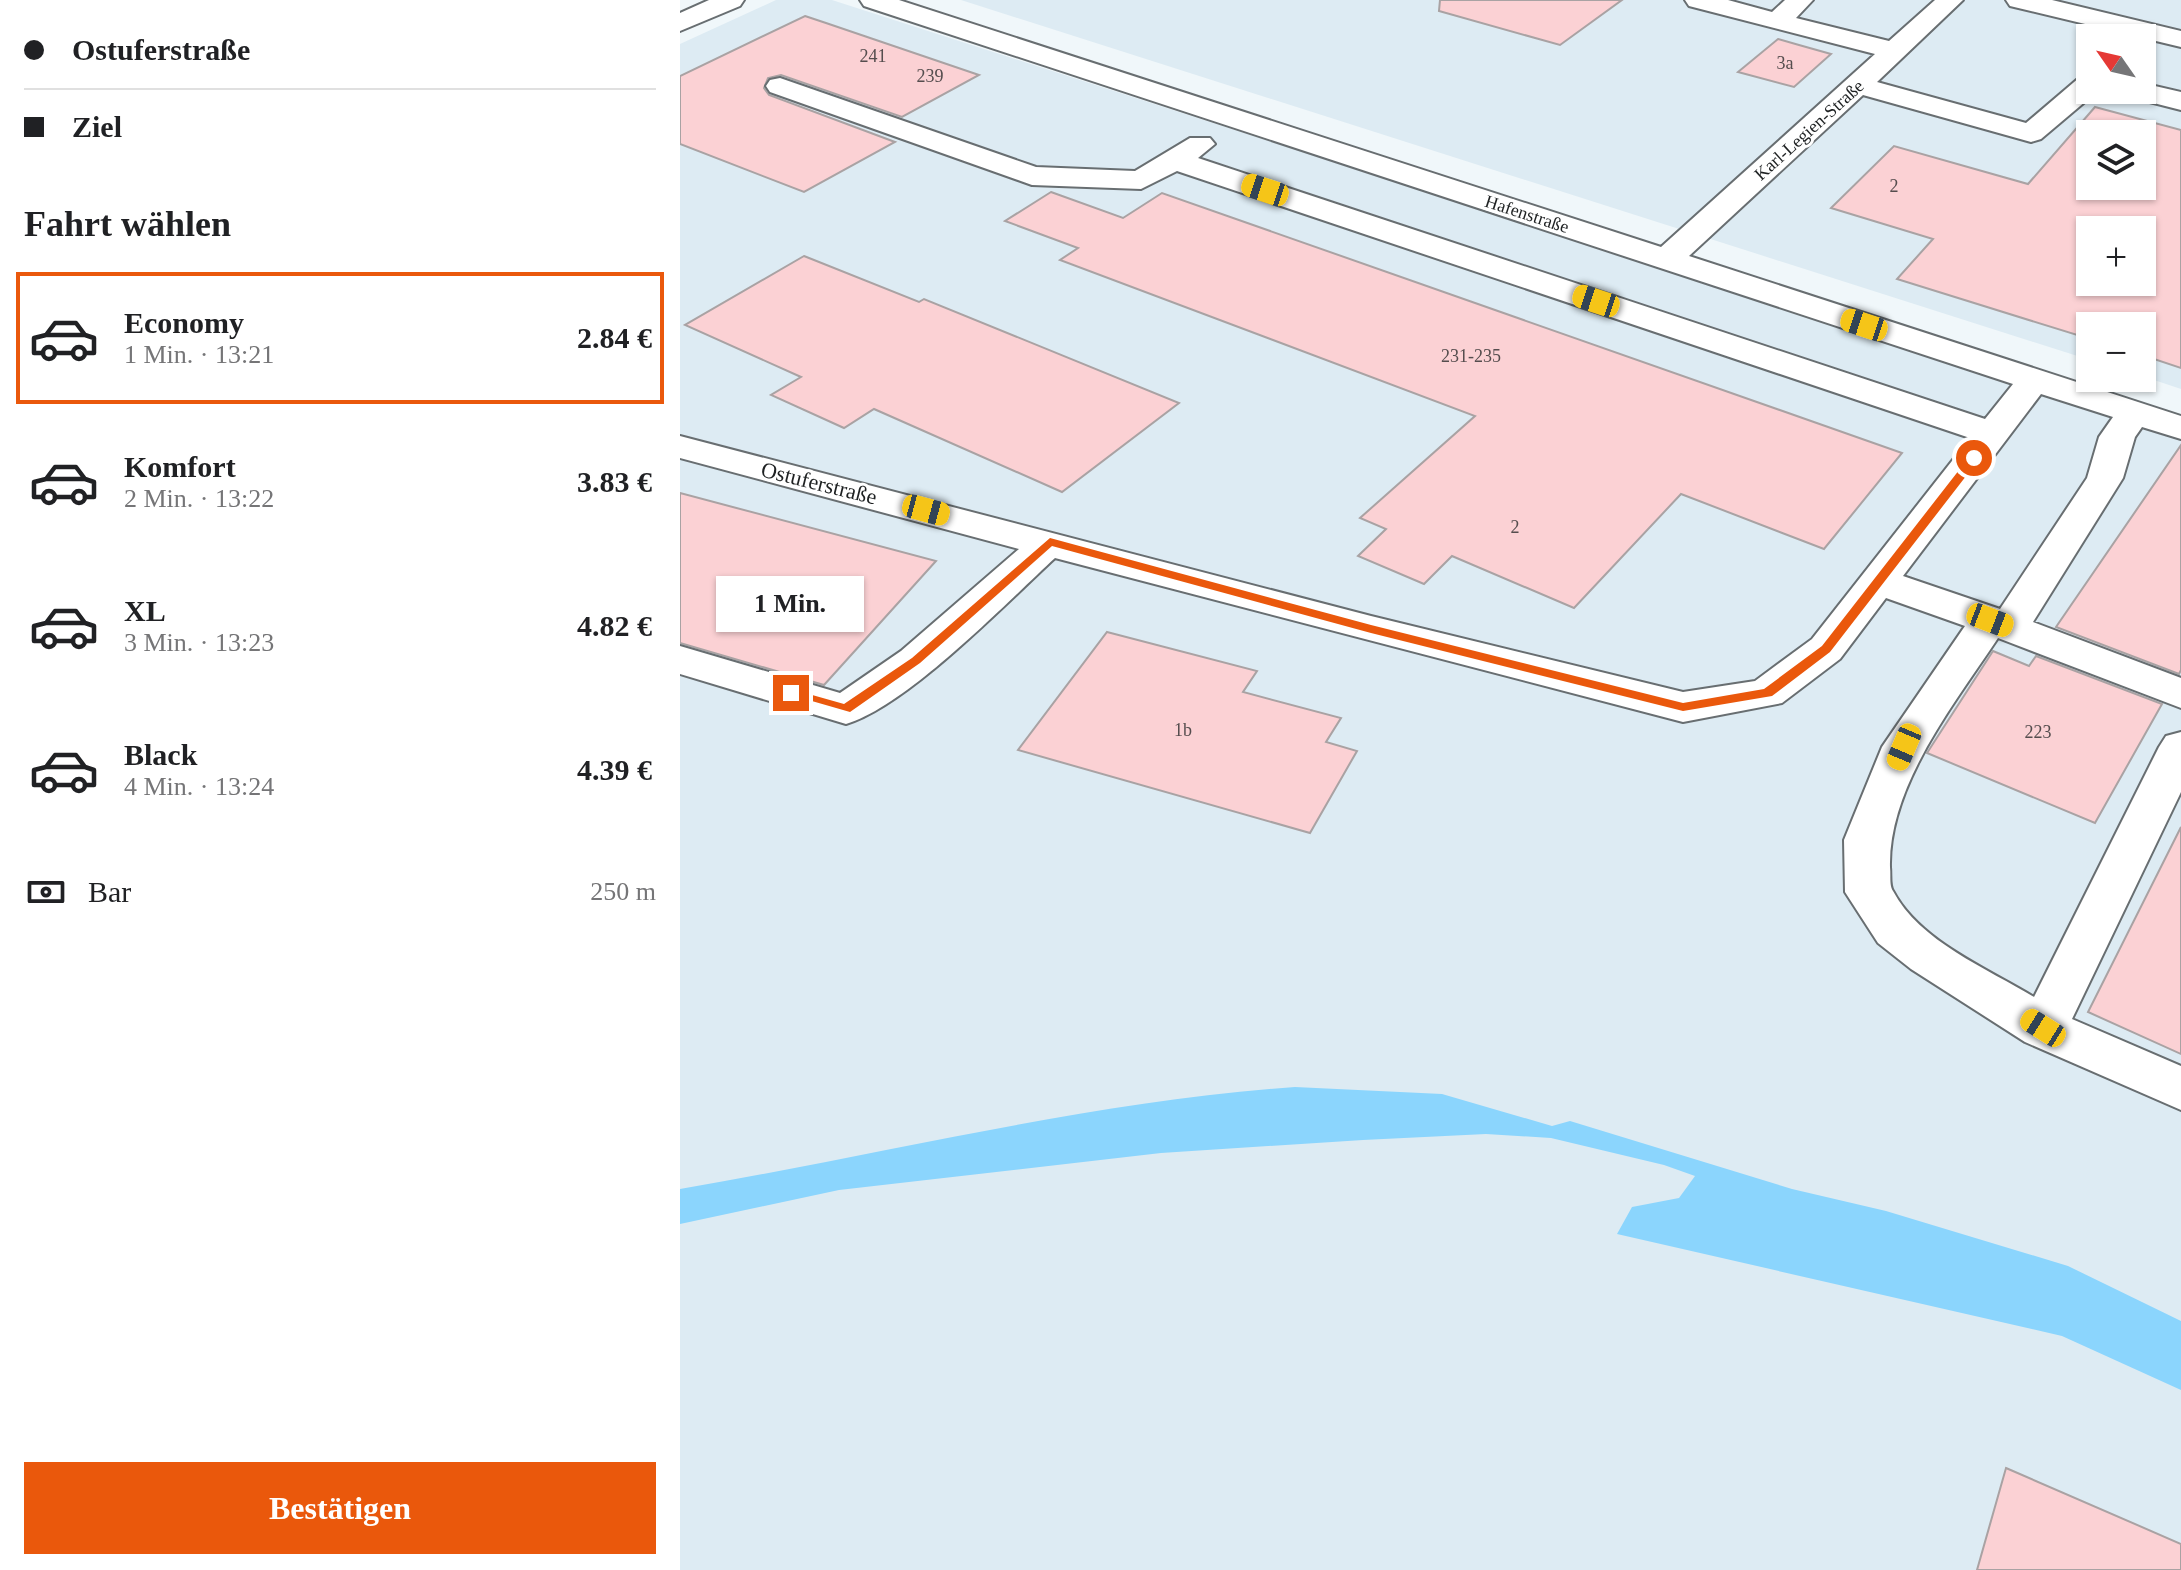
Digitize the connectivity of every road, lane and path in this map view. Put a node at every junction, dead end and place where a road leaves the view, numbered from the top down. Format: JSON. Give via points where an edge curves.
{"nodes":[{"id":1,"x":731,"y":0,"type":"edge"},
{"id":2,"x":873,"y":0,"type":"edge"},
{"id":3,"x":1698,"y":0,"type":"edge"},
{"id":4,"x":1800,"y":0,"type":"edge"},
{"id":5,"x":1950,"y":0,"type":"edge"},
{"id":6,"x":2019,"y":0,"type":"edge"},
{"id":7,"x":1777,"y":21,"type":"junction"},
{"id":8,"x":680,"y":23,"type":"edge"},
{"id":9,"x":2181,"y":39,"type":"edge"},
{"id":10,"x":1896,"y":51,"type":"junction"},
{"id":11,"x":1858,"y":85,"type":"junction"},
{"id":12,"x":780,"y":86,"type":"dead end"},
{"id":13,"x":2076,"y":95,"type":"edge"},
{"id":14,"x":2156,"y":95,"type":"edge"},
{"id":15,"x":2181,"y":101,"type":"edge"},
{"id":16,"x":1239,"y":120,"type":"junction"},
{"id":17,"x":1175,"y":160,"type":"junction"},
{"id":18,"x":1666,"y":260,"type":"junction"},
{"id":19,"x":2034,"y":380,"type":"junction"},
{"id":20,"x":2134,"y":412,"type":"junction"},
{"id":21,"x":2181,"y":428,"type":"edge"},
{"id":22,"x":1993,"y":434,"type":"junction"},
{"id":23,"x":680,"y":447,"type":"edge"},
{"id":24,"x":1050,"y":542,"type":"junction"},
{"id":25,"x":1879,"y":582,"type":"junction"},
{"id":26,"x":1999,"y":624,"type":"junction"},
{"id":27,"x":680,"y":660,"type":"edge"},
{"id":28,"x":2181,"y":694,"type":"edge"},
{"id":29,"x":2181,"y":747,"type":"edge"},
{"id":30,"x":2043,"y":1028,"type":"junction"},
{"id":31,"x":2181,"y":1089,"type":"edge"}],
"edges":[{"from":1,"to":8,"type":"street"},
{"from":2,"to":16,"type":"street","name":"Hafenstraße"},
{"from":3,"to":7,"type":"street"},
{"from":4,"to":7,"type":"street"},
{"from":5,"to":10,"type":"street","name":"Karl-Legien-Straße"},
{"from":6,"to":9,"type":"street"},
{"from":7,"to":10,"type":"street"},
{"from":10,"to":11,"type":"street","name":"Karl-Legien-Straße"},
{"from":11,"to":13,"type":"street","via":[[2031,133]]},
{"from":11,"to":18,"type":"street","name":"Karl-Legien-Straße"},
{"from":12,"to":17,"type":"street","via":[[1032,176],[1141,180]]},
{"from":14,"to":15,"type":"street"},
{"from":16,"to":17,"type":"street"},
{"from":16,"to":18,"type":"street","name":"Hafenstraße"},
{"from":17,"to":22,"type":"street"},
{"from":18,"to":19,"type":"street","name":"Hafenstraße"},
{"from":19,"to":20,"type":"street","name":"Hafenstraße"},
{"from":19,"to":22,"type":"street","name":"Ostuferstraße"},
{"from":20,"to":21,"type":"street","name":"Hafenstraße"},
{"from":20,"to":26,"type":"street","via":[[2117,437],[2105,478]]},
{"from":22,"to":25,"type":"street","name":"Ostuferstraße"},
{"from":23,"to":24,"type":"street","name":"Ostuferstraße"},
{"from":24,"to":25,"type":"street","name":"Ostuferstraße","via":[[1683,707],[1767,693],[1826,649]]},
{"from":24,"to":27,"type":"street","via":[[916,661],[846,709]]},
{"from":25,"to":26,"type":"street"},
{"from":26,"to":28,"type":"street"},
{"from":26,"to":30,"type":"street","via":[[1904,747],[1867,840],[1868,892],[1906,939]]},
{"from":29,"to":30,"type":"street"},
{"from":30,"to":31,"type":"street"}]}
